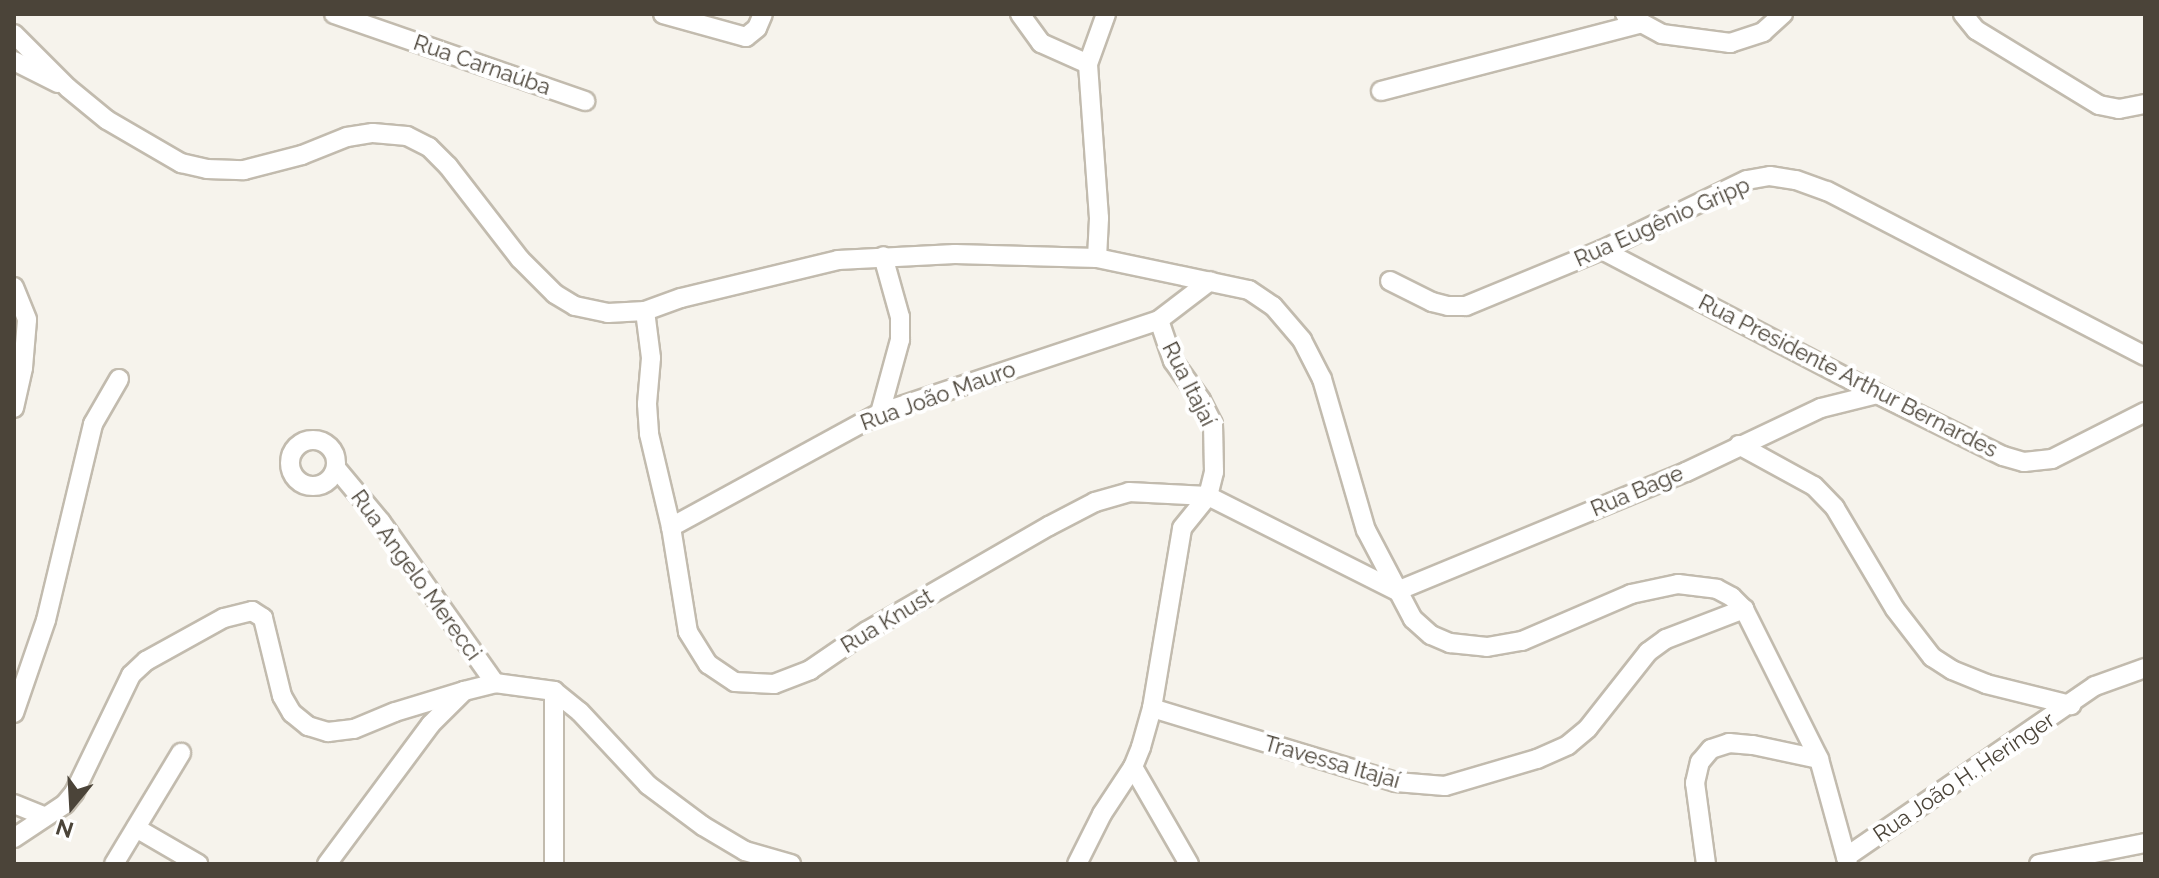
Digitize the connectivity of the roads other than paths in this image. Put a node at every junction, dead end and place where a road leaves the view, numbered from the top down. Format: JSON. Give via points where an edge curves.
{"nodes":[{"id":1,"x":334,"y":14,"type":"edge"},
{"id":2,"x":663,"y":14,"type":"edge"},
{"id":3,"x":1020,"y":14,"type":"edge"},
{"id":4,"x":1783,"y":14,"type":"edge"},
{"id":5,"x":1963,"y":14,"type":"edge"},
{"id":6,"x":1632,"y":19,"type":"edge"},
{"id":7,"x":760,"y":21,"type":"edge"},
{"id":8,"x":1103,"y":21,"type":"edge"},
{"id":9,"x":14,"y":34,"type":"edge"},
{"id":10,"x":14,"y":61,"type":"edge"},
{"id":11,"x":1088,"y":64,"type":"junction"},
{"id":12,"x":68,"y":88,"type":"junction"},
{"id":13,"x":1381,"y":91,"type":"dead end"},
{"id":14,"x":585,"y":101,"type":"dead end"},
{"id":15,"x":2145,"y":104,"type":"edge"},
{"id":16,"x":1602,"y":250,"type":"junction"},
{"id":17,"x":883,"y":256,"type":"junction"},
{"id":18,"x":1097,"y":258,"type":"junction"},
{"id":19,"x":1210,"y":281,"type":"junction"},
{"id":20,"x":1390,"y":281,"type":"dead end"},
{"id":21,"x":14,"y":287,"type":"edge"},
{"id":22,"x":645,"y":311,"type":"junction"},
{"id":23,"x":1159,"y":320,"type":"junction"},
{"id":24,"x":2145,"y":356,"type":"edge"},
{"id":25,"x":119,"y":379,"type":"dead end"},
{"id":26,"x":1877,"y":394,"type":"junction"},
{"id":27,"x":14,"y":408,"type":"edge"},
{"id":28,"x":880,"y":413,"type":"junction"},
{"id":29,"x":2144,"y":413,"type":"edge"},
{"id":30,"x":1739,"y":445,"type":"junction"},
{"id":31,"x":336,"y":468,"type":"dead end"},
{"id":32,"x":1208,"y":496,"type":"junction"},
{"id":33,"x":671,"y":527,"type":"junction"},
{"id":34,"x":1397,"y":591,"type":"junction"},
{"id":35,"x":1744,"y":609,"type":"junction"},
{"id":36,"x":2145,"y":668,"type":"edge"},
{"id":37,"x":495,"y":683,"type":"junction"},
{"id":38,"x":464,"y":691,"type":"junction"},
{"id":39,"x":554,"y":691,"type":"junction"},
{"id":40,"x":2076,"y":701,"type":"junction"},
{"id":41,"x":1152,"y":708,"type":"junction"},
{"id":42,"x":14,"y":713,"type":"edge"},
{"id":43,"x":181,"y":753,"type":"dead end"},
{"id":44,"x":1819,"y":759,"type":"junction"},
{"id":45,"x":1133,"y":767,"type":"junction"},
{"id":46,"x":14,"y":804,"type":"edge"},
{"id":47,"x":49,"y":814,"type":"junction"},
{"id":48,"x":136,"y":828,"type":"junction"},
{"id":49,"x":14,"y":838,"type":"edge"},
{"id":50,"x":2145,"y":843,"type":"edge"},
{"id":51,"x":1847,"y":860,"type":"edge"},
{"id":52,"x":114,"y":864,"type":"edge"},
{"id":53,"x":198,"y":864,"type":"edge"},
{"id":54,"x":327,"y":864,"type":"edge"},
{"id":55,"x":554,"y":864,"type":"edge"},
{"id":56,"x":791,"y":864,"type":"edge"},
{"id":57,"x":1077,"y":864,"type":"edge"},
{"id":58,"x":1189,"y":864,"type":"edge"},
{"id":59,"x":1706,"y":864,"type":"edge"},
{"id":60,"x":2039,"y":864,"type":"edge"}],
"edges":[{"from":1,"to":14,"type":"street","name":"Rua Carnaúba"},
{"from":2,"to":7,"type":"street","via":[[740,37],[748,36]]},
{"from":3,"to":11,"type":"street","via":[[1041,43]]},
{"from":4,"to":6,"type":"street","via":[[1763,32],[1730,43],[1662,34]]},
{"from":5,"to":15,"type":"street","via":[[1976,30],[2099,105],[2119,109]]},
{"from":6,"to":13,"type":"street"},
{"from":8,"to":11,"type":"street"},
{"from":9,"to":12,"type":"street"},
{"from":10,"to":12,"type":"street"},
{"from":11,"to":18,"type":"street"},
{"from":12,"to":22,"type":"street","via":[[156,151],[207,169],[244,170],[347,137],[407,136],[429,147],[448,166],[520,259],[555,294],[575,306],[608,313]]},
{"from":16,"to":20,"type":"street","name":"Rua Eugênio Gripp","via":[[1466,306],[1432,302]]},
{"from":16,"to":24,"type":"street","name":"Rua Eugênio Gripp","via":[[1747,180],[1796,180],[1827,191]]},
{"from":16,"to":26,"type":"street","name":"Rua Presidente Arthur Bernardes"},
{"from":17,"to":18,"type":"street"},
{"from":17,"to":22,"type":"street","via":[[747,280]]},
{"from":17,"to":28,"type":"street","via":[[900,317],[900,340]]},
{"from":18,"to":19,"type":"street"},
{"from":19,"to":23,"type":"street","name":"Rua João Mauro"},
{"from":19,"to":34,"type":"street","via":[[1249,290],[1273,306],[1302,340],[1322,379],[1366,530]]},
{"from":21,"to":27,"type":"street","via":[[27,320]]},
{"from":22,"to":33,"type":"street","name":"Rua Knust","via":[[651,358],[649,434]]},
{"from":23,"to":28,"type":"street","name":"Rua João Mauro"},
{"from":23,"to":32,"type":"street","name":"Rua Itajaí","via":[[1173,361],[1213,424],[1217,446]]},
{"from":25,"to":42,"type":"street","via":[[93,424],[46,620]]},
{"from":26,"to":29,"type":"street","name":"Rua Presidente Arthur Bernardes","via":[[2024,462],[2052,459]]},
{"from":26,"to":30,"type":"street","name":"Rua Bage","via":[[1821,408]]},
{"from":28,"to":33,"type":"street","name":"Rua João Mauro"},
{"from":30,"to":34,"type":"street","name":"Rua Bage","via":[[1686,472]]},
{"from":30,"to":40,"type":"street","via":[[1800,476],[1825,497],[1895,609],[1932,657],[1986,684]]},
{"from":31,"to":37,"type":"street","name":"Rua Angelo Merecci","via":[[381,522]]},
{"from":32,"to":33,"type":"street","name":"Rua Knust","via":[[1129,492],[1095,502],[867,631],[810,670],[757,685],[735,682],[708,664],[688,632]]},
{"from":32,"to":34,"type":"street","name":"Rua Knust"},
{"from":32,"to":41,"type":"street","via":[[1185,520],[1180,535]]},
{"from":34,"to":35,"type":"street","via":[[1413,619],[1431,635],[1487,647],[1522,641],[1631,594],[1678,584],[1717,589]]},
{"from":35,"to":41,"type":"street","name":"Travessa Itajaí","via":[[1666,639],[1648,652],[1588,728],[1568,745],[1445,786],[1396,782]]},
{"from":35,"to":44,"type":"street"},
{"from":36,"to":40,"type":"street","name":"Rua João H. Heringer","via":[[2111,679]]},
{"from":37,"to":38,"type":"street"},
{"from":37,"to":39,"type":"street"},
{"from":38,"to":47,"type":"street","via":[[354,729],[328,732],[308,726],[282,696],[263,618],[244,612],[166,649],[131,675],[74,793]]},
{"from":38,"to":54,"type":"street","via":[[431,724]]},
{"from":39,"to":55,"type":"street"},
{"from":39,"to":56,"type":"street","via":[[648,785],[703,826],[745,851]]},
{"from":40,"to":51,"type":"street","name":"Rua João H. Heringer"},
{"from":41,"to":45,"type":"street"},
{"from":43,"to":48,"type":"street"},
{"from":44,"to":51,"type":"street"},
{"from":44,"to":59,"type":"street","via":[[1753,745],[1729,743],[1711,749],[1700,762],[1695,783]]},
{"from":45,"to":57,"type":"street"},
{"from":45,"to":58,"type":"street"},
{"from":46,"to":47,"type":"street"},
{"from":47,"to":49,"type":"street"},
{"from":48,"to":52,"type":"street"},
{"from":48,"to":53,"type":"street"},
{"from":50,"to":60,"type":"street"}]}
